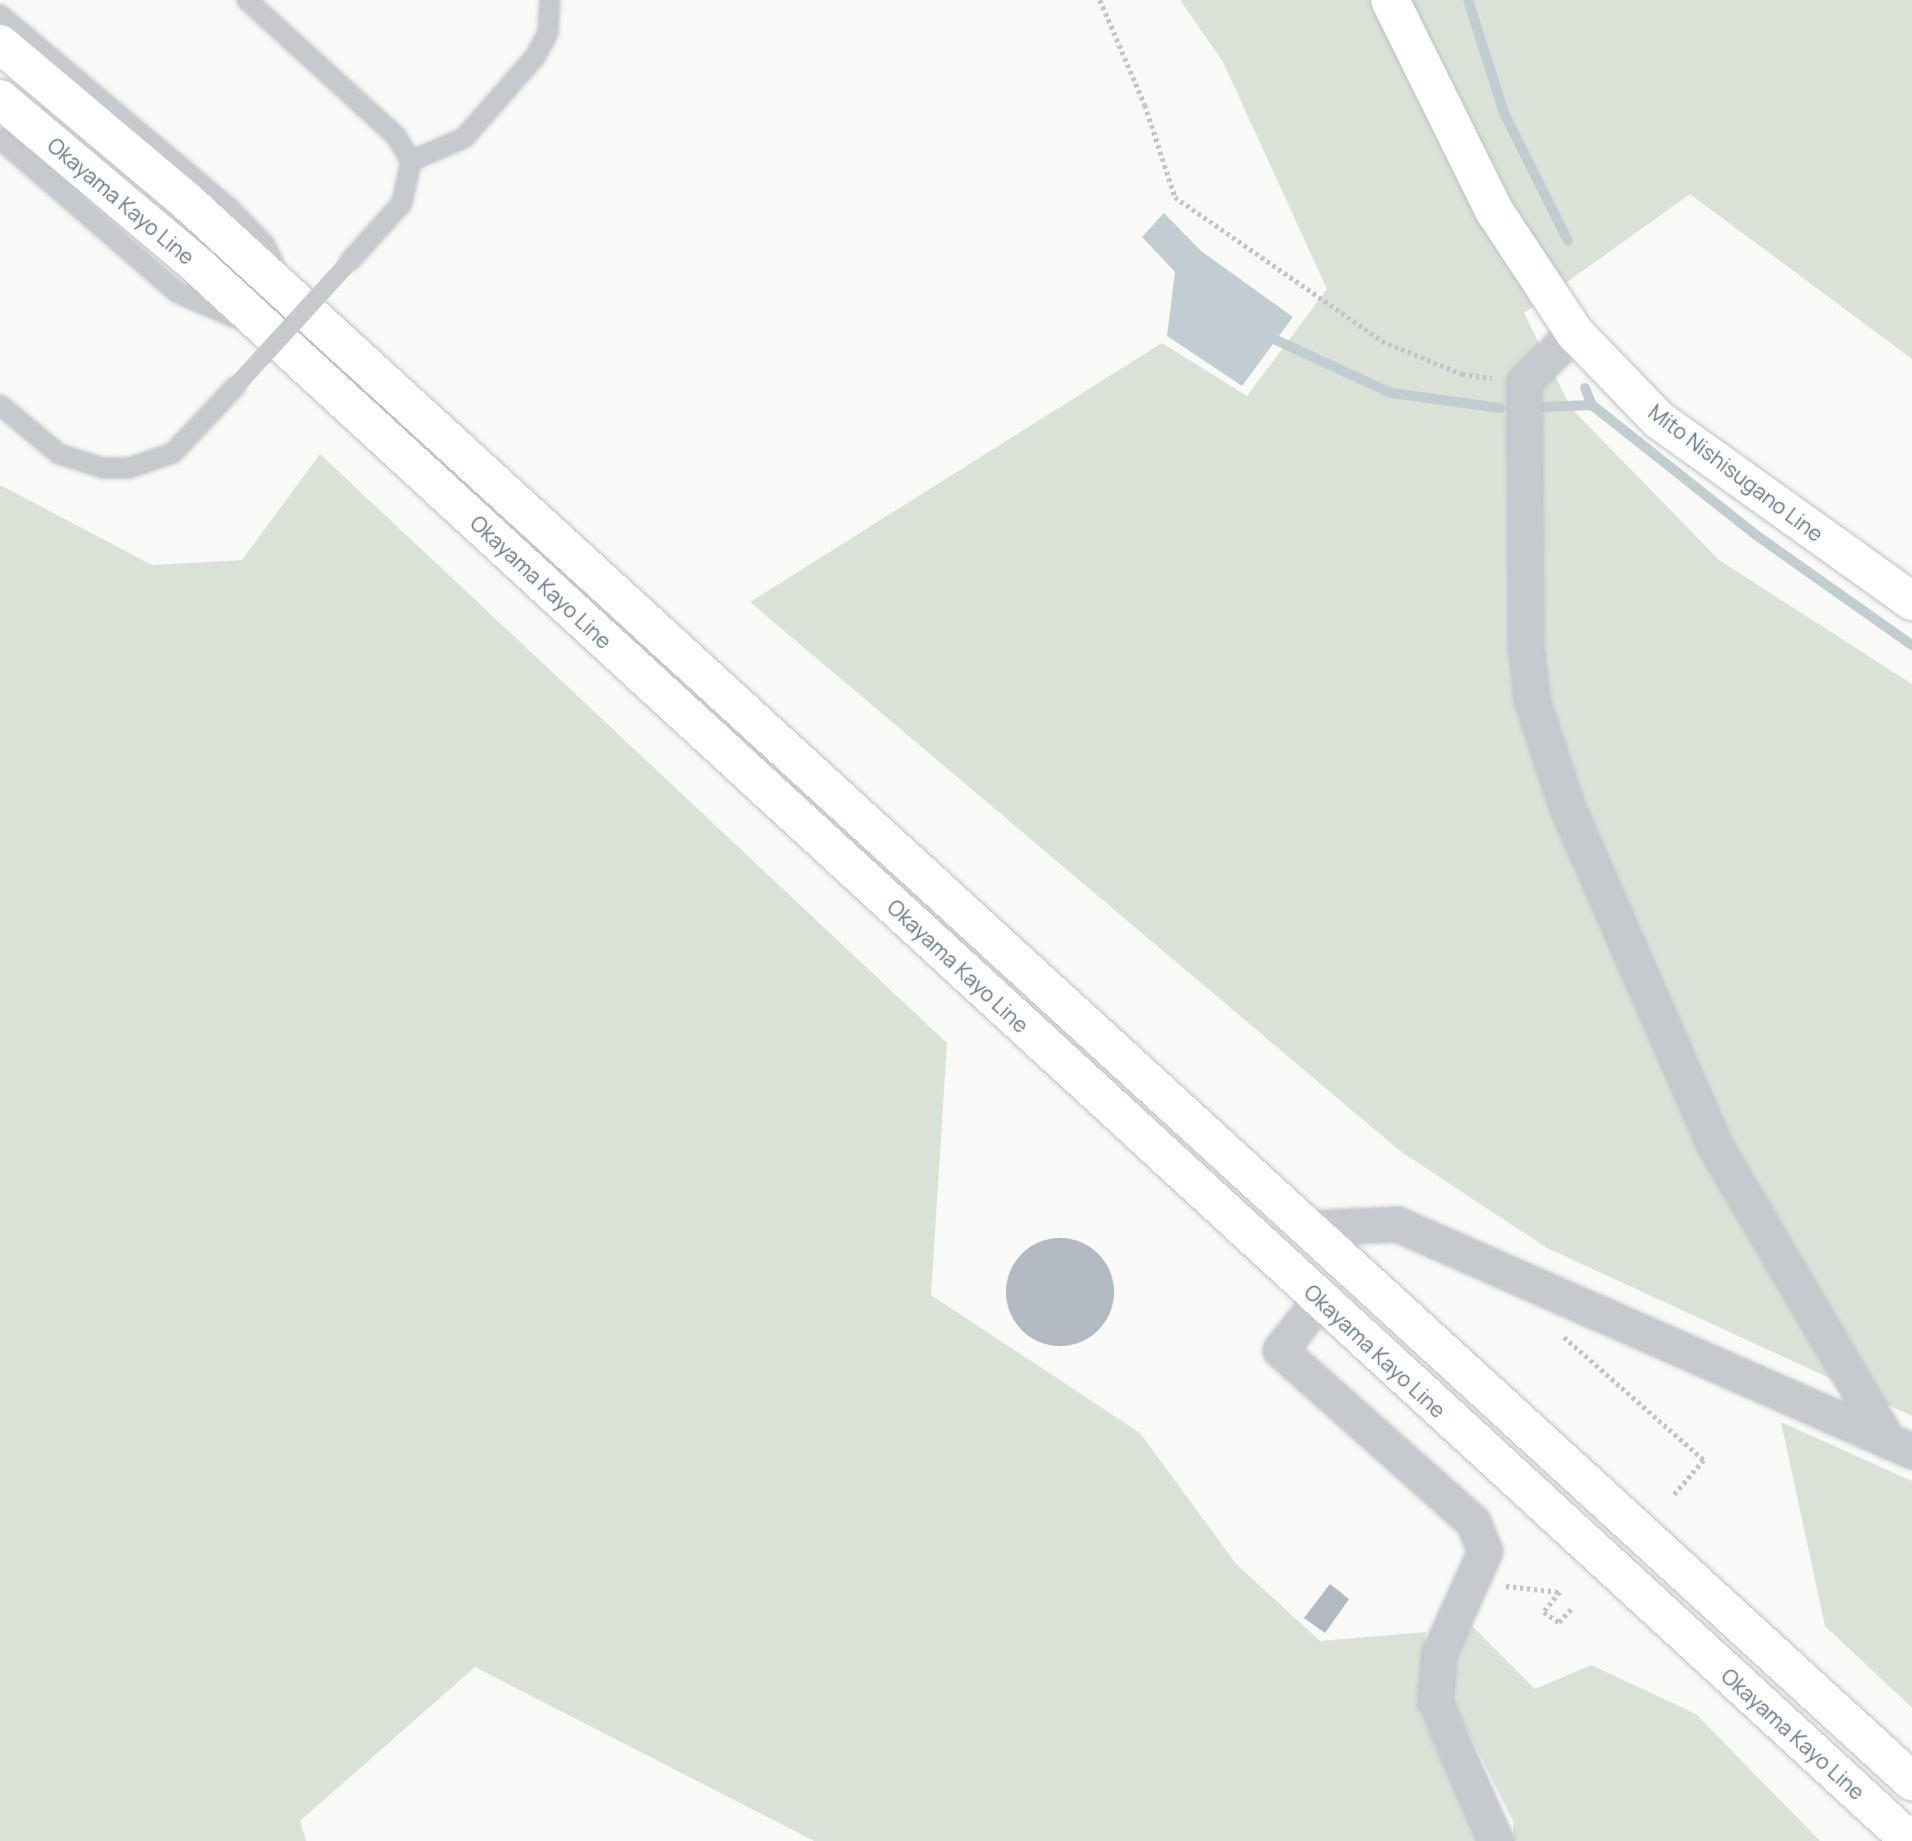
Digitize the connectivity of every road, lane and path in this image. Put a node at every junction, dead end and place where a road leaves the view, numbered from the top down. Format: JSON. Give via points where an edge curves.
{"nodes":[{"id":1,"x":247,"y":0,"type":"edge"},
{"id":2,"x":550,"y":0,"type":"edge"},
{"id":3,"x":1100,"y":0,"type":"edge"},
{"id":4,"x":1390,"y":0,"type":"edge"},
{"id":5,"x":0,"y":15,"type":"edge"},
{"id":6,"x":0,"y":44,"type":"edge"},
{"id":7,"x":0,"y":99,"type":"edge"},
{"id":8,"x":0,"y":139,"type":"edge"},
{"id":9,"x":411,"y":161,"type":"junction"},
{"id":10,"x":288,"y":295,"type":"junction"},
{"id":11,"x":265,"y":328,"type":"junction"},
{"id":12,"x":1574,"y":332,"type":"junction"},
{"id":13,"x":1524,"y":382,"type":"junction"},
{"id":14,"x":0,"y":405,"type":"edge"},
{"id":15,"x":1912,"y":601,"type":"edge"},
{"id":16,"x":1308,"y":1228,"type":"junction"},
{"id":17,"x":1528,"y":1281,"type":"junction"},
{"id":18,"x":1320,"y":1299,"type":"junction"},
{"id":19,"x":1900,"y":1446,"type":"edge"},
{"id":20,"x":1674,"y":1495,"type":"dead end"},
{"id":21,"x":1478,"y":1572,"type":"junction"},
{"id":22,"x":1572,"y":1608,"type":"dead end"},
{"id":23,"x":1912,"y":1781,"type":"edge"},
{"id":24,"x":1496,"y":1841,"type":"edge"},
{"id":25,"x":1910,"y":1841,"type":"edge"}],
"edges":[{"from":1,"to":9,"type":"lane","via":[[397,136]]},
{"from":2,"to":9,"type":"lane","via":[[548,33],[526,67],[464,138]]},
{"from":3,"to":13,"type":"path","via":[[1146,105],[1175,197],[1382,341],[1462,374]]},
{"from":4,"to":12,"type":"main road","name":"Mito Nishisugano Line","via":[[1495,212]]},
{"from":5,"to":10,"type":"lane","via":[[249,226]]},
{"from":6,"to":10,"type":"main road","name":"Okayama Kayo Line"},
{"from":7,"to":11,"type":"main road","name":"Okayama Kayo Line"},
{"from":8,"to":11,"type":"lane","via":[[178,293],[217,314]]},
{"from":9,"to":14,"type":"lane","bridge":true,"via":[[402,203],[173,453],[129,468],[103,468],[59,454]]},
{"from":10,"to":16,"type":"main road","name":"Okayama Kayo Line"},
{"from":11,"to":18,"type":"main road","name":"Okayama Kayo Line"},
{"from":12,"to":13,"type":"street"},
{"from":12,"to":15,"type":"main road","name":"Mito Nishisugano Line","via":[[1659,420]]},
{"from":13,"to":19,"type":"street","via":[[1526,650],[1532,701],[1567,807],[1715,1146]]},
{"from":16,"to":17,"type":"street","via":[[1397,1224]]},
{"from":16,"to":23,"type":"main road","name":"Okayama Kayo Line"},
{"from":17,"to":19,"type":"street"},
{"from":17,"to":20,"type":"path","via":[[1571,1348],[1704,1460]]},
{"from":18,"to":21,"type":"street","via":[[1280,1350],[1473,1522],[1485,1551]]},
{"from":18,"to":25,"type":"main road","name":"Okayama Kayo Line"},
{"from":21,"to":22,"type":"path","via":[[1495,1584],[1560,1592],[1544,1612],[1559,1622]]},
{"from":21,"to":24,"type":"street","via":[[1439,1653],[1435,1703]]}]}
